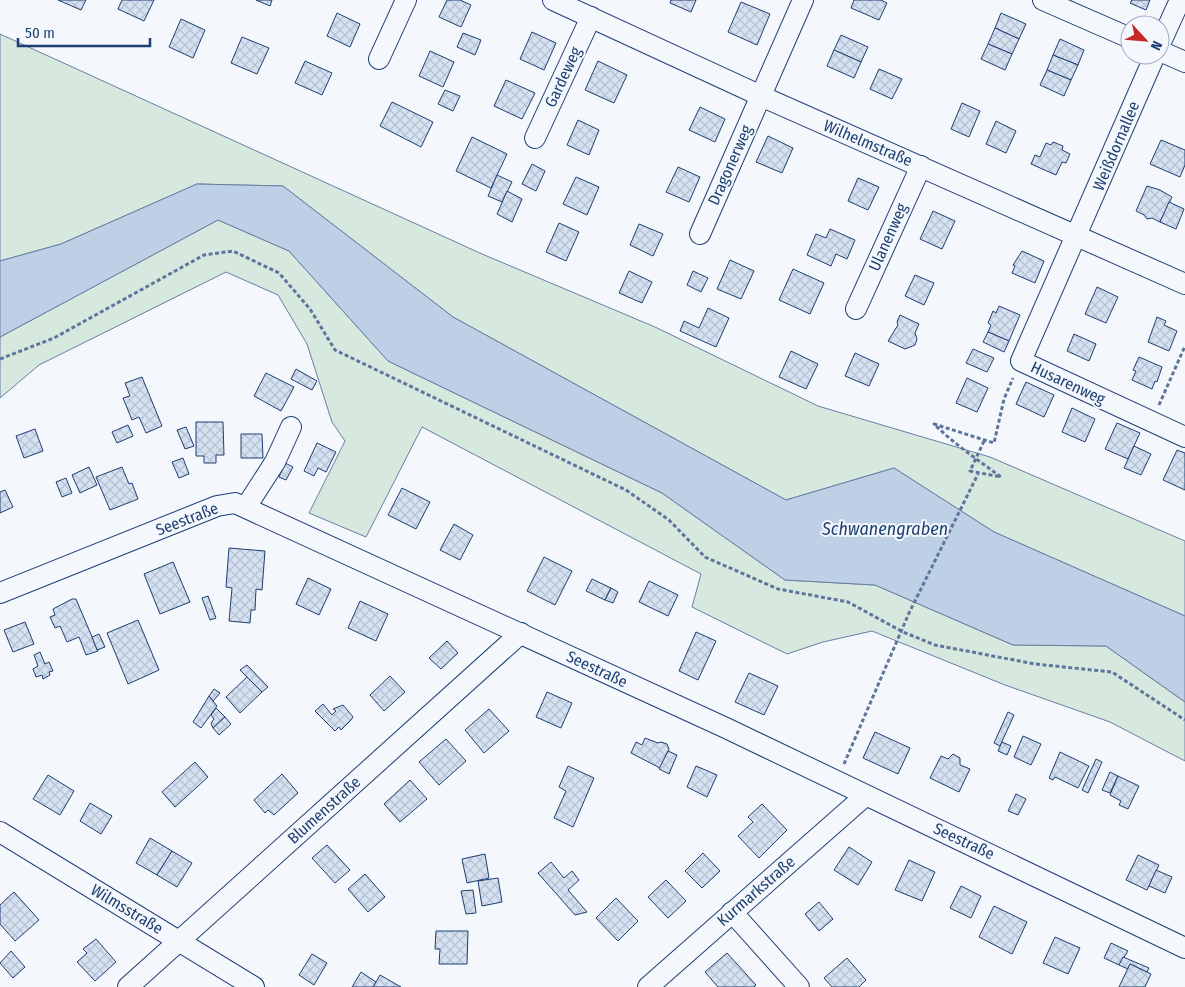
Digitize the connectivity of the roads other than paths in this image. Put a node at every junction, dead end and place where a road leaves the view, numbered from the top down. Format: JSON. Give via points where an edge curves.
{"nodes":[{"id":1,"x":406,"y":0,"type":"edge"},
{"id":2,"x":553,"y":0,"type":"edge"},
{"id":3,"x":804,"y":0,"type":"edge"},
{"id":4,"x":1043,"y":0,"type":"edge"},
{"id":5,"x":1180,"y":0,"type":"edge"},
{"id":6,"x":591,"y":17,"type":"junction"},
{"id":7,"x":1170,"y":22,"type":"edge"},
{"id":8,"x":1120,"y":34,"type":"edge"},
{"id":9,"x":1170,"y":55,"type":"edge"},
{"id":10,"x":379,"y":59,"type":"dead end"},
{"id":11,"x":1185,"y":62,"type":"edge"},
{"id":12,"x":1151,"y":65,"type":"edge"},
{"id":13,"x":761,"y":96,"type":"junction"},
{"id":14,"x":535,"y":138,"type":"dead end"},
{"id":15,"x":921,"y":166,"type":"junction"},
{"id":16,"x":700,"y":234,"type":"dead end"},
{"id":17,"x":1077,"y":236,"type":"junction"},
{"id":18,"x":1185,"y":284,"type":"edge"},
{"id":19,"x":856,"y":309,"type":"dead end"},
{"id":20,"x":291,"y":427,"type":"dead end"},
{"id":21,"x":1185,"y":436,"type":"edge"},
{"id":22,"x":246,"y":507,"type":"junction"},
{"id":23,"x":0,"y":593,"type":"edge"},
{"id":24,"x":521,"y":633,"type":"junction"},
{"id":25,"x":865,"y":796,"type":"junction"},
{"id":26,"x":0,"y":832,"type":"edge"},
{"id":27,"x":732,"y":912,"type":"junction"},
{"id":28,"x":178,"y":941,"type":"junction"},
{"id":29,"x":1185,"y":948,"type":"edge"},
{"id":30,"x":128,"y":987,"type":"edge"},
{"id":31,"x":254,"y":987,"type":"edge"},
{"id":32,"x":648,"y":987,"type":"edge"},
{"id":33,"x":799,"y":987,"type":"edge"}],
"edges":[{"from":1,"to":10,"type":"street"},
{"from":2,"to":6,"type":"street","name":"Wilhelmstraße"},
{"from":3,"to":13,"type":"street","name":"Dragonerweg"},
{"from":4,"to":8,"type":"street"},
{"from":5,"to":7,"type":"street"},
{"from":6,"to":13,"type":"street","name":"Wilhelmstraße"},
{"from":6,"to":14,"type":"street","name":"Gardeweg"},
{"from":9,"to":11,"type":"street"},
{"from":12,"to":17,"type":"street","name":"Weißdornallee"},
{"from":13,"to":15,"type":"street","name":"Wilhelmstraße"},
{"from":13,"to":16,"type":"street","name":"Dragonerweg"},
{"from":15,"to":17,"type":"street","name":"Wilhelmstraße"},
{"from":15,"to":19,"type":"street","name":"Ulanenweg"},
{"from":17,"to":18,"type":"street","name":"Wilhelmstraße"},
{"from":17,"to":21,"type":"street","name":"Husarenweg","via":[[1021,361]]},
{"from":20,"to":22,"type":"street","via":[[275,462]]},
{"from":22,"to":23,"type":"street","name":"Seestraße","via":[[234,502],[217,506]]},
{"from":22,"to":24,"type":"street","name":"Seestraße"},
{"from":24,"to":25,"type":"street","name":"Seestraße"},
{"from":24,"to":28,"type":"street","name":"Blumenstraße"},
{"from":25,"to":27,"type":"street","name":"Kurmarkstraße"},
{"from":25,"to":29,"type":"street","name":"Seestraße","via":[[1004,859]]},
{"from":26,"to":28,"type":"street","name":"Wilmsstraße"},
{"from":27,"to":32,"type":"street","name":"Kurmarkstraße"},
{"from":27,"to":33,"type":"street"},
{"from":28,"to":30,"type":"street","name":"Blumenstraße"},
{"from":28,"to":31,"type":"street","name":"Wilmsstraße"}]}
